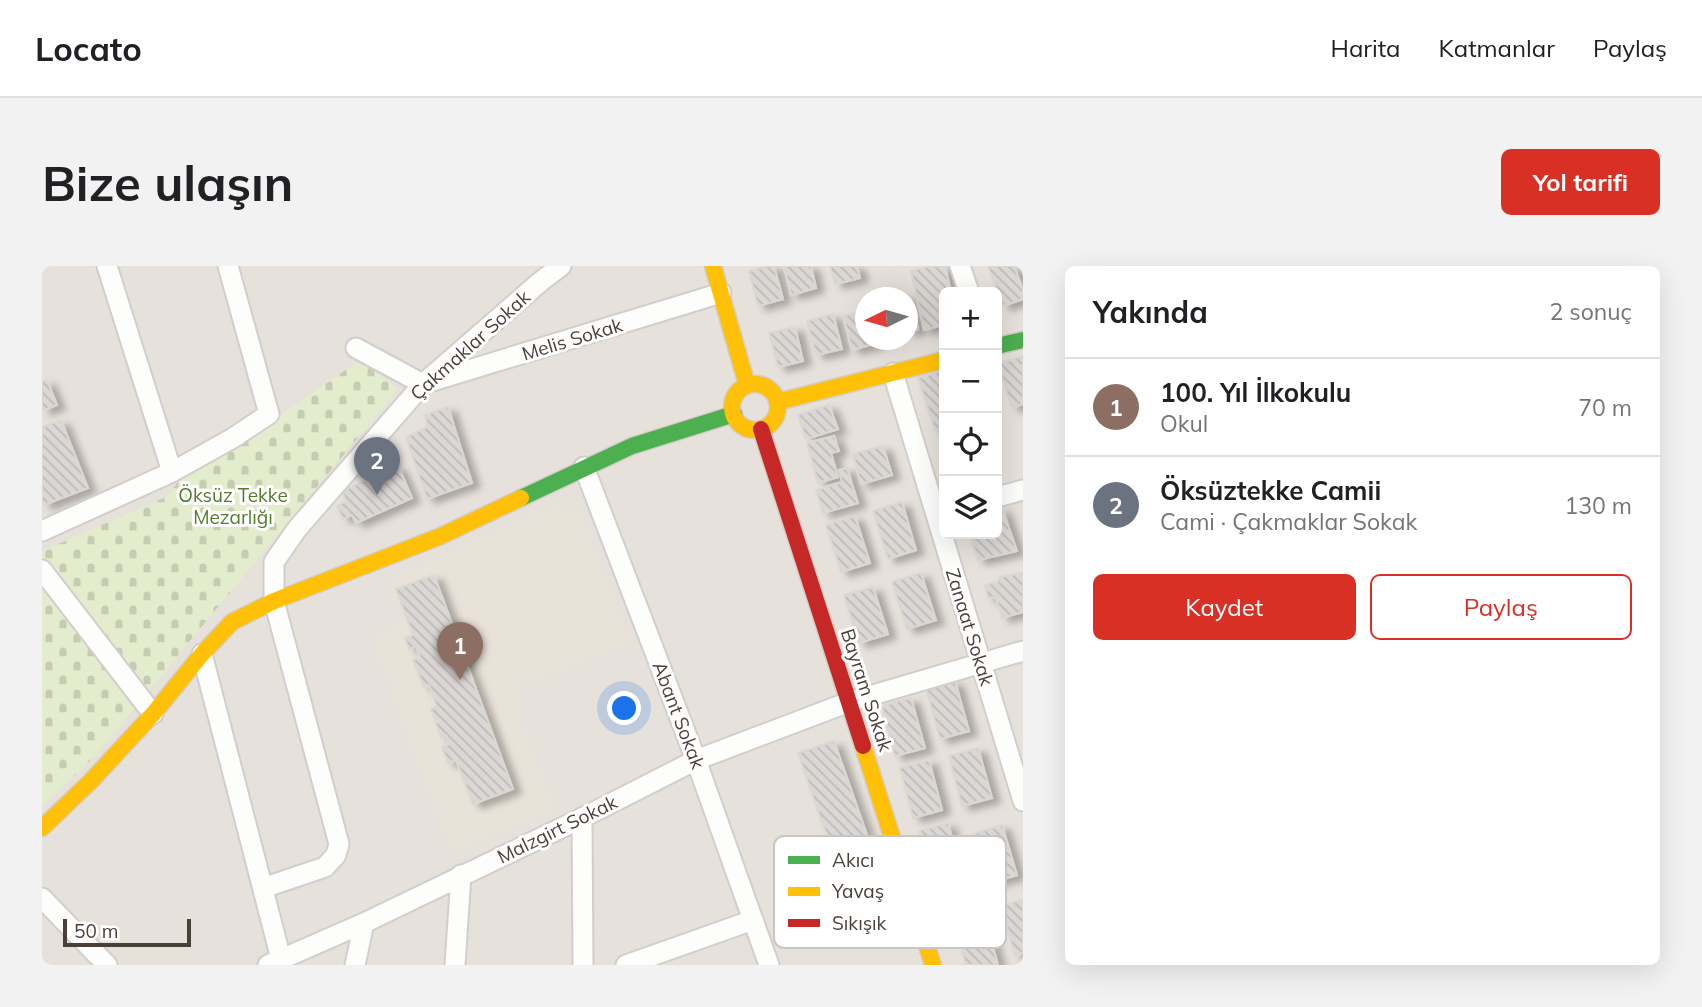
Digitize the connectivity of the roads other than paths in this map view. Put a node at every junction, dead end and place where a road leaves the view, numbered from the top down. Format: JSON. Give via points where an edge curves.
{"nodes":[{"id":1,"x":107,"y":266,"type":"edge"},
{"id":2,"x":228,"y":266,"type":"edge"},
{"id":3,"x":561,"y":266,"type":"edge"},
{"id":4,"x":713,"y":266,"type":"edge"},
{"id":5,"x":961,"y":266,"type":"edge"},
{"id":6,"x":967,"y":287,"type":"edge"},
{"id":7,"x":721,"y":293,"type":"junction"},
{"id":8,"x":1023,"y":340,"type":"edge"},
{"id":9,"x":1002,"y":345,"type":"edge"},
{"id":10,"x":356,"y":348,"type":"dead end"},
{"id":11,"x":939,"y":361,"type":"edge"},
{"id":12,"x":893,"y":373,"type":"junction"},
{"id":13,"x":423,"y":384,"type":"junction"},
{"id":14,"x":747,"y":385,"type":"junction"},
{"id":15,"x":777,"y":402,"type":"junction"},
{"id":16,"x":734,"y":414,"type":"junction"},
{"id":17,"x":761,"y":429,"type":"junction"},
{"id":18,"x":583,"y":467,"type":"junction"},
{"id":19,"x":172,"y":472,"type":"junction"},
{"id":20,"x":1023,"y":490,"type":"edge"},
{"id":21,"x":1002,"y":496,"type":"edge"},
{"id":22,"x":939,"y":511,"type":"edge"},
{"id":23,"x":42,"y":531,"type":"edge"},
{"id":24,"x":947,"y":539,"type":"edge"},
{"id":25,"x":42,"y":570,"type":"edge"},
{"id":26,"x":274,"y":601,"type":"junction"},
{"id":27,"x":1023,"y":652,"type":"edge"},
{"id":28,"x":202,"y":654,"type":"junction"},
{"id":29,"x":982,"y":665,"type":"junction"},
{"id":30,"x":849,"y":702,"type":"junction"},
{"id":31,"x":153,"y":714,"type":"junction"},
{"id":32,"x":696,"y":760,"type":"junction"},
{"id":33,"x":1023,"y":801,"type":"edge"},
{"id":34,"x":582,"y":818,"type":"junction"},
{"id":35,"x":42,"y":828,"type":"edge"},
{"id":36,"x":892,"y":836,"type":"edge"},
{"id":37,"x":461,"y":875,"type":"junction"},
{"id":38,"x":263,"y":888,"type":"junction"},
{"id":39,"x":42,"y":898,"type":"edge"},
{"id":40,"x":753,"y":920,"type":"junction"},
{"id":41,"x":364,"y":923,"type":"junction"},
{"id":42,"x":928,"y":948,"type":"edge"},
{"id":43,"x":274,"y":962,"type":"edge"},
{"id":44,"x":107,"y":965,"type":"edge"},
{"id":45,"x":355,"y":965,"type":"edge"},
{"id":46,"x":455,"y":965,"type":"edge"},
{"id":47,"x":583,"y":965,"type":"edge"},
{"id":48,"x":626,"y":965,"type":"edge"},
{"id":49,"x":769,"y":965,"type":"edge"},
{"id":50,"x":933,"y":965,"type":"edge"}],
"edges":[{"from":1,"to":19,"type":"street"},
{"from":2,"to":19,"type":"street","via":[[268,414]]},
{"from":3,"to":13,"type":"street","name":"Çakmaklar Sokak"},
{"from":4,"to":7,"type":"main road"},
{"from":5,"to":6,"type":"street"},
{"from":7,"to":13,"type":"street","name":"Melis Sokak"},
{"from":7,"to":14,"type":"main road"},
{"from":8,"to":9,"type":"main road"},
{"from":10,"to":13,"type":"street"},
{"from":11,"to":12,"type":"main road"},
{"from":12,"to":15,"type":"main road"},
{"from":12,"to":22,"type":"street","name":"Zanaat Sokak"},
{"from":13,"to":26,"type":"street","name":"Çakmaklar Sokak","via":[[297,529],[274,562]]},
{"from":14,"to":15,"type":"main road","via":[[765,386]]},
{"from":14,"to":16,"type":"main road","via":[[734,397]]},
{"from":15,"to":17,"type":"main road","via":[[774,420]]},
{"from":16,"to":17,"type":"main road","via":[[739,424]]},
{"from":16,"to":18,"type":"main road","via":[[632,446]]},
{"from":17,"to":30,"type":"main road","name":"Bayram Sokak"},
{"from":18,"to":26,"type":"main road","via":[[441,536]]},
{"from":18,"to":32,"type":"street","name":"Abant Sokak"},
{"from":19,"to":23,"type":"street"},
{"from":20,"to":21,"type":"street"},
{"from":24,"to":29,"type":"street","name":"Zanaat Sokak"},
{"from":25,"to":31,"type":"street"},
{"from":26,"to":28,"type":"main road","via":[[232,622]]},
{"from":26,"to":38,"type":"street","name":"Çakmaklar Sokak","via":[[339,844],[325,867]]},
{"from":27,"to":29,"type":"street","name":"Malzgirt Sokak"},
{"from":28,"to":31,"type":"main road"},
{"from":28,"to":38,"type":"street"},
{"from":29,"to":30,"type":"street","name":"Malzgirt Sokak"},
{"from":29,"to":33,"type":"street","name":"Zanaat Sokak"},
{"from":30,"to":32,"type":"street","name":"Malzgirt Sokak"},
{"from":30,"to":36,"type":"main road","name":"Bayram Sokak"},
{"from":31,"to":35,"type":"main road"},
{"from":32,"to":34,"type":"street","name":"Malzgirt Sokak"},
{"from":32,"to":40,"type":"street","name":"Abant Sokak"},
{"from":34,"to":37,"type":"street","name":"Malzgirt Sokak"},
{"from":34,"to":47,"type":"street"},
{"from":37,"to":41,"type":"street","name":"Malzgirt Sokak"},
{"from":37,"to":46,"type":"street"},
{"from":38,"to":43,"type":"street"},
{"from":39,"to":44,"type":"street"},
{"from":40,"to":48,"type":"street"},
{"from":40,"to":49,"type":"street","name":"Abant Sokak"},
{"from":41,"to":43,"type":"street","name":"Malzgirt Sokak"},
{"from":41,"to":45,"type":"street"},
{"from":42,"to":50,"type":"main road","name":"Bayram Sokak"}]}
